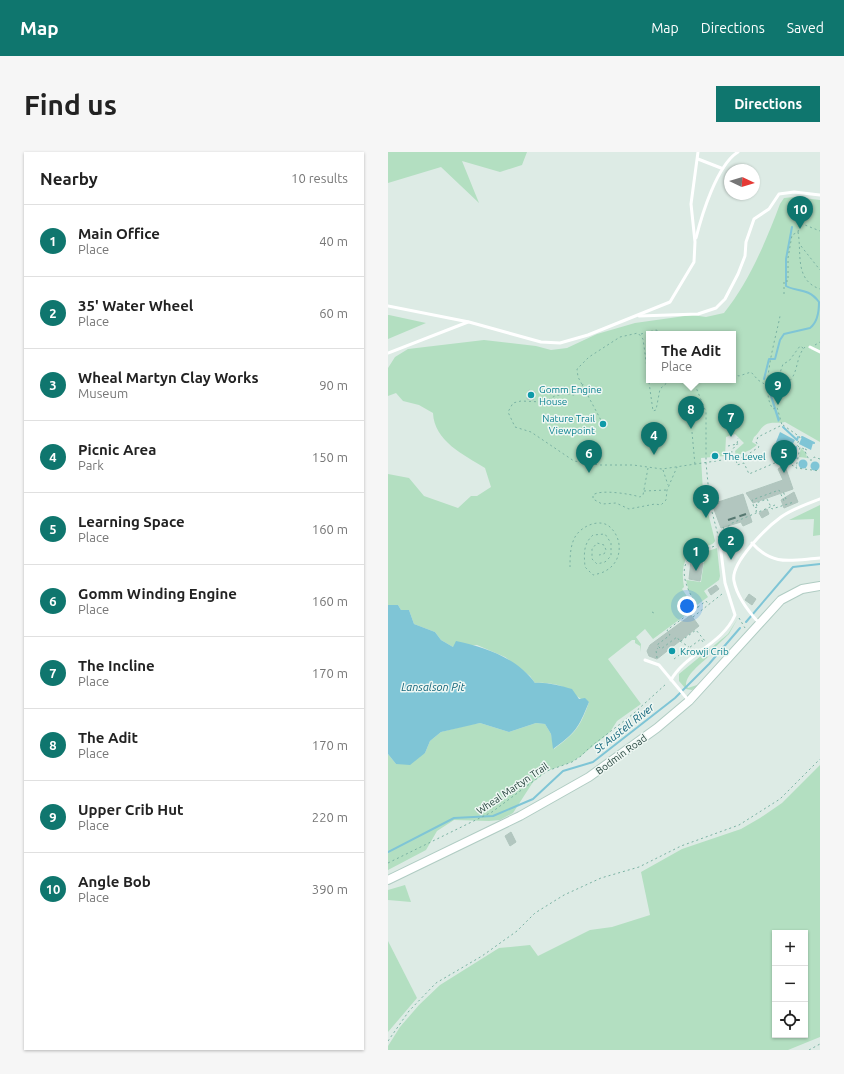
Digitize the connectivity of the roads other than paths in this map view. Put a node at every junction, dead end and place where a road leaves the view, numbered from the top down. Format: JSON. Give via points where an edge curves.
{"nodes":[{"id":1,"x":698,"y":152,"type":"edge"},
{"id":2,"x":738,"y":152,"type":"edge"},
{"id":3,"x":698,"y":159,"type":"junction"},
{"id":4,"x":722,"y":168,"type":"junction"},
{"id":5,"x":820,"y":195,"type":"edge"},
{"id":6,"x":694,"y":242,"type":"junction"},
{"id":7,"x":388,"y":306,"type":"edge"},
{"id":8,"x":636,"y":316,"type":"junction"},
{"id":9,"x":469,"y":322,"type":"junction"},
{"id":10,"x":810,"y":347,"type":"road end"},
{"id":11,"x":820,"y":352,"type":"edge"},
{"id":12,"x":388,"y":353,"type":"edge"},
{"id":13,"x":820,"y":499,"type":"edge"},
{"id":14,"x":752,"y":543,"type":"junction"},
{"id":15,"x":720,"y":544,"type":"road end"},
{"id":16,"x":820,"y":558,"type":"edge"},
{"id":17,"x":820,"y":586,"type":"edge"},
{"id":18,"x":756,"y":621,"type":"junction"},
{"id":19,"x":645,"y":660,"type":"dead end"},
{"id":20,"x":671,"y":680,"type":"junction"},
{"id":21,"x":687,"y":699,"type":"junction"},
{"id":22,"x":388,"y":880,"type":"edge"}],
"edges":[{"from":1,"to":3,"type":"lane"},
{"from":2,"to":4,"type":"lane","via":[[729,157]]},
{"from":3,"to":4,"type":"lane"},
{"from":3,"to":6,"type":"lane","via":[[691,204]]},
{"from":4,"to":6,"type":"lane"},
{"from":5,"to":8,"type":"lane","via":[[794,192],[779,194],[769,209],[754,219],[738,274],[725,300],[716,308],[698,314]]},
{"from":6,"to":8,"type":"lane","via":[[694,262],[670,302]]},
{"from":7,"to":9,"type":"lane"},
{"from":8,"to":9,"type":"lane","via":[[560,343],[541,342]]},
{"from":9,"to":12,"type":"lane"},
{"from":10,"to":11,"type":"lane"},
{"from":13,"to":14,"type":"lane","via":[[780,517]]},
{"from":14,"to":16,"type":"lane","via":[[765,555],[773,558],[793,561]]},
{"from":14,"to":18,"type":"lane","via":[[741,559],[733,580]]},
{"from":15,"to":20,"type":"lane","via":[[734,609],[732,621],[722,634],[681,667]]},
{"from":17,"to":18,"type":"main road","name":"Bodmin Road","via":[[802,588]]},
{"from":18,"to":21,"type":"main road","name":"Bodmin Road","via":[[748,635],[712,677]]},
{"from":19,"to":20,"type":"lane","via":[[656,663]]},
{"from":20,"to":21,"type":"lane"},
{"from":21,"to":22,"type":"main road","name":"Bodmin Road","via":[[647,736],[589,777],[520,816]]}]}
